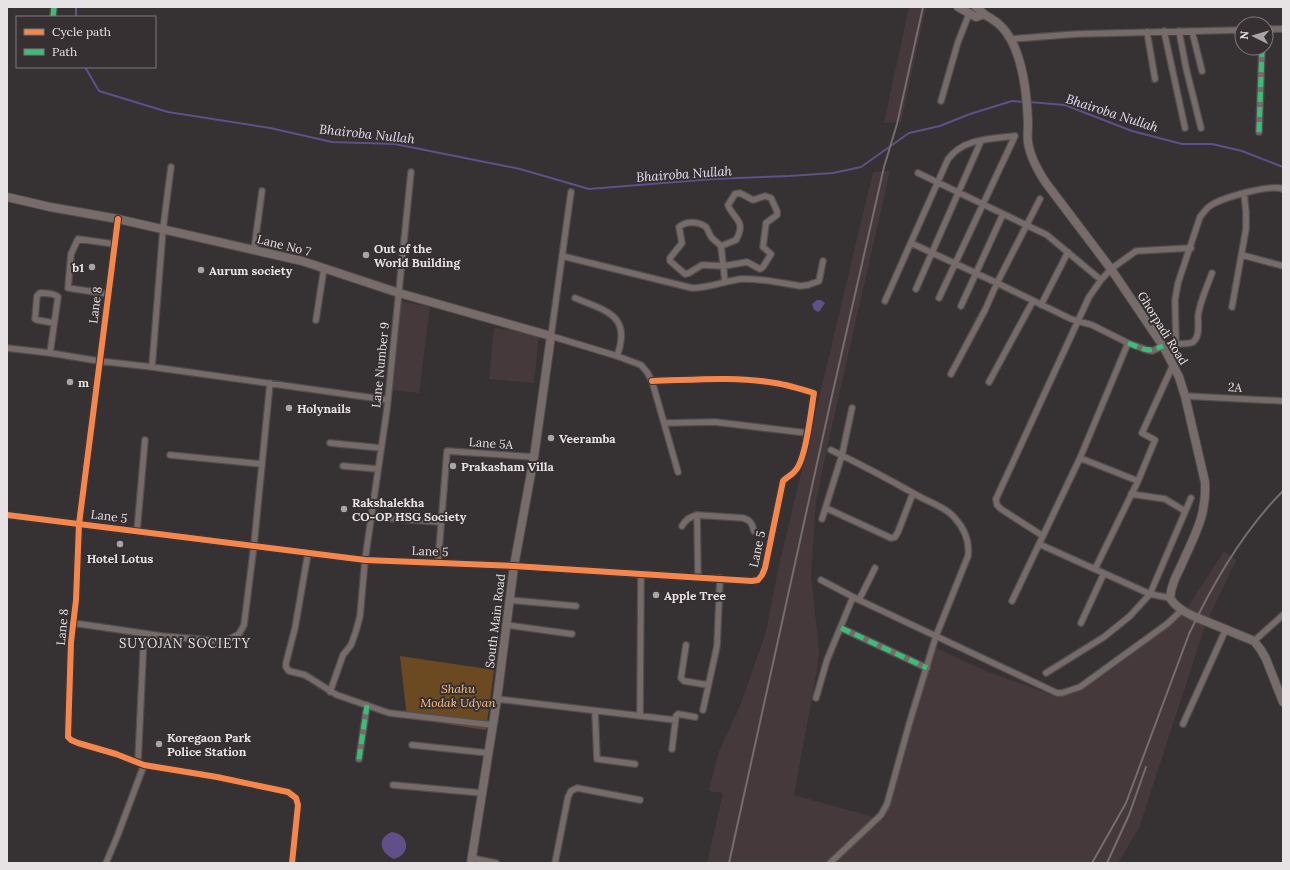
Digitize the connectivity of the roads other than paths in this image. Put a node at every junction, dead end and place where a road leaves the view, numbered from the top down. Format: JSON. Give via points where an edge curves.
{"nodes":[{"id":1,"x":958,"y":7,"type":"edge"},
{"id":2,"x":976,"y":7,"type":"edge"},
{"id":3,"x":970,"y":14,"type":"junction"},
{"id":4,"x":984,"y":14,"type":"junction"},
{"id":5,"x":1234,"y":30,"type":"edge"},
{"id":6,"x":1164,"y":31,"type":"junction"},
{"id":7,"x":1179,"y":31,"type":"junction"},
{"id":8,"x":1192,"y":31,"type":"junction"},
{"id":9,"x":1147,"y":32,"type":"junction"},
{"id":10,"x":1011,"y":39,"type":"junction"},
{"id":11,"x":1262,"y":56,"type":"edge"},
{"id":12,"x":1202,"y":71,"type":"dead end"},
{"id":13,"x":1155,"y":80,"type":"dead end"},
{"id":14,"x":941,"y":100,"type":"dead end"},
{"id":15,"x":1185,"y":128,"type":"dead end"},
{"id":16,"x":1201,"y":128,"type":"dead end"},
{"id":17,"x":1259,"y":132,"type":"dead end"},
{"id":18,"x":981,"y":141,"type":"junction"},
{"id":19,"x":171,"y":167,"type":"dead end"},
{"id":20,"x":411,"y":172,"type":"dead end"},
{"id":21,"x":918,"y":173,"type":"dead end"},
{"id":22,"x":938,"y":183,"type":"junction"},
{"id":23,"x":1283,"y":189,"type":"edge"},
{"id":24,"x":262,"y":191,"type":"dead end"},
{"id":25,"x":570,"y":192,"type":"dead end"},
{"id":26,"x":958,"y":193,"type":"junction"},
{"id":27,"x":1244,"y":193,"type":"junction"},
{"id":28,"x":7,"y":197,"type":"edge"},
{"id":29,"x":1040,"y":199,"type":"dead end"},
{"id":30,"x":983,"y":204,"type":"junction"},
{"id":31,"x":1003,"y":214,"type":"junction"},
{"id":32,"x":118,"y":219,"type":"junction"},
{"id":33,"x":1027,"y":226,"type":"junction"},
{"id":34,"x":163,"y":229,"type":"junction"},
{"id":35,"x":911,"y":243,"type":"junction"},
{"id":36,"x":114,"y":244,"type":"junction"},
{"id":37,"x":721,"y":246,"type":"junction"},
{"id":38,"x":1190,"y":248,"type":"junction"},
{"id":39,"x":254,"y":250,"type":"junction"},
{"id":40,"x":1068,"y":252,"type":"junction"},
{"id":41,"x":932,"y":253,"type":"junction"},
{"id":42,"x":1242,"y":255,"type":"junction"},
{"id":43,"x":562,"y":256,"type":"junction"},
{"id":44,"x":824,"y":261,"type":"dead end"},
{"id":45,"x":955,"y":264,"type":"junction"},
{"id":46,"x":724,"y":266,"type":"junction"},
{"id":47,"x":1283,"y":266,"type":"edge"},
{"id":48,"x":324,"y":268,"type":"junction"},
{"id":49,"x":1111,"y":269,"type":"junction"},
{"id":50,"x":976,"y":273,"type":"junction"},
{"id":51,"x":1212,"y":273,"type":"dead end"},
{"id":52,"x":1101,"y":280,"type":"junction"},
{"id":53,"x":725,"y":282,"type":"junction"},
{"id":54,"x":997,"y":283,"type":"junction"},
{"id":55,"x":916,"y":290,"type":"dead end"},
{"id":56,"x":399,"y":293,"type":"junction"},
{"id":57,"x":108,"y":294,"type":"junction"},
{"id":58,"x":575,"y":298,"type":"dead end"},
{"id":59,"x":939,"y":298,"type":"dead end"},
{"id":60,"x":885,"y":301,"type":"dead end"},
{"id":61,"x":1033,"y":301,"type":"junction"},
{"id":62,"x":1041,"y":304,"type":"junction"},
{"id":63,"x":961,"y":306,"type":"dead end"},
{"id":64,"x":1232,"y":307,"type":"dead end"},
{"id":65,"x":316,"y":320,"type":"dead end"},
{"id":66,"x":1078,"y":321,"type":"junction"},
{"id":67,"x":54,"y":323,"type":"junction"},
{"id":68,"x":551,"y":336,"type":"junction"},
{"id":69,"x":1128,"y":343,"type":"junction"},
{"id":70,"x":1176,"y":344,"type":"junction"},
{"id":71,"x":1163,"y":346,"type":"junction"},
{"id":72,"x":7,"y":348,"type":"edge"},
{"id":73,"x":50,"y":353,"type":"junction"},
{"id":74,"x":617,"y":356,"type":"junction"},
{"id":75,"x":99,"y":361,"type":"junction"},
{"id":76,"x":1172,"y":363,"type":"junction"},
{"id":77,"x":152,"y":367,"type":"junction"},
{"id":78,"x":951,"y":374,"type":"dead end"},
{"id":79,"x":652,"y":381,"type":"junction"},
{"id":80,"x":989,"y":382,"type":"dead end"},
{"id":81,"x":270,"y":383,"type":"junction"},
{"id":82,"x":1185,"y":396,"type":"junction"},
{"id":83,"x":388,"y":400,"type":"junction"},
{"id":84,"x":1283,"y":401,"type":"edge"},
{"id":85,"x":852,"y":408,"type":"dead end"},
{"id":86,"x":664,"y":423,"type":"junction"},
{"id":87,"x":807,"y":433,"type":"junction"},
{"id":88,"x":145,"y":440,"type":"dead end"},
{"id":89,"x":330,"y":443,"type":"dead end"},
{"id":90,"x":381,"y":448,"type":"junction"},
{"id":91,"x":831,"y":450,"type":"dead end"},
{"id":92,"x":170,"y":455,"type":"dead end"},
{"id":93,"x":842,"y":455,"type":"junction"},
{"id":94,"x":534,"y":457,"type":"junction"},
{"id":95,"x":1080,"y":458,"type":"junction"},
{"id":96,"x":262,"y":464,"type":"junction"},
{"id":97,"x":343,"y":466,"type":"dead end"},
{"id":98,"x":378,"y":469,"type":"junction"},
{"id":99,"x":678,"y":472,"type":"dead end"},
{"id":100,"x":1138,"y":481,"type":"junction"},
{"id":101,"x":913,"y":493,"type":"junction"},
{"id":102,"x":1131,"y":494,"type":"junction"},
{"id":103,"x":1191,"y":498,"type":"dead end"},
{"id":104,"x":826,"y":508,"type":"junction"},
{"id":105,"x":1185,"y":511,"type":"junction"},
{"id":106,"x":7,"y":515,"type":"edge"},
{"id":107,"x":697,"y":515,"type":"junction"},
{"id":108,"x":371,"y":517,"type":"junction"},
{"id":109,"x":822,"y":519,"type":"dead end"},
{"id":110,"x":441,"y":522,"type":"junction"},
{"id":111,"x":79,"y":524,"type":"junction"},
{"id":112,"x":682,"y":526,"type":"dead end"},
{"id":113,"x":137,"y":531,"type":"junction"},
{"id":114,"x":754,"y":531,"type":"dead end"},
{"id":115,"x":1043,"y":536,"type":"junction"},
{"id":116,"x":1039,"y":544,"type":"junction"},
{"id":117,"x":254,"y":545,"type":"junction"},
{"id":118,"x":308,"y":553,"type":"junction"},
{"id":119,"x":365,"y":560,"type":"junction"},
{"id":120,"x":438,"y":563,"type":"junction"},
{"id":121,"x":514,"y":566,"type":"junction"},
{"id":122,"x":875,"y":568,"type":"dead end"},
{"id":123,"x":1095,"y":569,"type":"junction"},
{"id":124,"x":1104,"y":573,"type":"junction"},
{"id":125,"x":641,"y":574,"type":"junction"},
{"id":126,"x":698,"y":577,"type":"junction"},
{"id":127,"x":720,"y":578,"type":"junction"},
{"id":128,"x":821,"y":580,"type":"dead end"},
{"id":129,"x":1150,"y":594,"type":"junction"},
{"id":130,"x":853,"y":597,"type":"junction"},
{"id":131,"x":1170,"y":598,"type":"junction"},
{"id":132,"x":509,"y":600,"type":"junction"},
{"id":133,"x":859,"y":600,"type":"junction"},
{"id":134,"x":1012,"y":601,"type":"dead end"},
{"id":135,"x":576,"y":606,"type":"dead end"},
{"id":136,"x":1182,"y":610,"type":"junction"},
{"id":137,"x":1283,"y":615,"type":"edge"},
{"id":138,"x":73,"y":623,"type":"junction"},
{"id":139,"x":1081,"y":623,"type":"dead end"},
{"id":140,"x":506,"y":625,"type":"junction"},
{"id":141,"x":841,"y":628,"type":"junction"},
{"id":142,"x":1226,"y":629,"type":"junction"},
{"id":143,"x":144,"y":634,"type":"junction"},
{"id":144,"x":572,"y":634,"type":"dead end"},
{"id":145,"x":936,"y":636,"type":"junction"},
{"id":146,"x":1254,"y":641,"type":"junction"},
{"id":147,"x":686,"y":645,"type":"dead end"},
{"id":148,"x":927,"y":668,"type":"junction"},
{"id":149,"x":1046,"y":673,"type":"dead end"},
{"id":150,"x":708,"y":685,"type":"junction"},
{"id":151,"x":330,"y":692,"type":"junction"},
{"id":152,"x":816,"y":698,"type":"dead end"},
{"id":153,"x":497,"y":699,"type":"junction"},
{"id":154,"x":1283,"y":702,"type":"edge"},
{"id":155,"x":366,"y":705,"type":"junction"},
{"id":156,"x":703,"y":710,"type":"dead end"},
{"id":157,"x":595,"y":711,"type":"junction"},
{"id":158,"x":640,"y":716,"type":"junction"},
{"id":159,"x":695,"y":717,"type":"dead end"},
{"id":160,"x":675,"y":720,"type":"junction"},
{"id":161,"x":493,"y":724,"type":"junction"},
{"id":162,"x":1183,"y":724,"type":"dead end"},
{"id":163,"x":412,"y":745,"type":"dead end"},
{"id":164,"x":672,"y":749,"type":"dead end"},
{"id":165,"x":488,"y":753,"type":"junction"},
{"id":166,"x":359,"y":759,"type":"dead end"},
{"id":167,"x":138,"y":762,"type":"junction"},
{"id":168,"x":635,"y":764,"type":"dead end"},
{"id":169,"x":144,"y":765,"type":"junction"},
{"id":170,"x":392,"y":784,"type":"dead end"},
{"id":171,"x":482,"y":793,"type":"junction"},
{"id":172,"x":640,"y":800,"type":"dead end"},
{"id":173,"x":471,"y":861,"type":"edge"},
{"id":174,"x":106,"y":863,"type":"edge"},
{"id":175,"x":292,"y":863,"type":"edge"},
{"id":176,"x":496,"y":863,"type":"edge"},
{"id":177,"x":555,"y":863,"type":"edge"},
{"id":178,"x":830,"y":863,"type":"edge"}],
"edges":[{"from":1,"to":3,"type":"main road"},
{"from":2,"to":4,"type":"main road","name":"Ghorpadi Road"},
{"from":3,"to":4,"type":"main road","via":[[976,17]]},
{"from":3,"to":14,"type":"street","via":[[958,42]]},
{"from":4,"to":10,"type":"main road","name":"Ghorpadi Road","via":[[1006,31]]},
{"from":5,"to":8,"type":"street"},
{"from":6,"to":7,"type":"street"},
{"from":6,"to":9,"type":"street"},
{"from":6,"to":15,"type":"street"},
{"from":7,"to":8,"type":"street"},
{"from":7,"to":16,"type":"street"},
{"from":8,"to":12,"type":"street"},
{"from":9,"to":10,"type":"street"},
{"from":9,"to":13,"type":"street"},
{"from":10,"to":49,"type":"main road","name":"Ghorpadi Road","via":[[1024,82],[1028,141],[1037,170]]},
{"from":11,"to":17,"type":"street"},
{"from":18,"to":22,"type":"street","via":[[969,143],[953,152]]},
{"from":18,"to":26,"type":"street"},
{"from":18,"to":30,"type":"street","via":[[1015,136]]},
{"from":19,"to":34,"type":"street"},
{"from":20,"to":56,"type":"street","name":"Lane Number 9"},
{"from":21,"to":22,"type":"street"},
{"from":22,"to":26,"type":"street"},
{"from":22,"to":35,"type":"street"},
{"from":23,"to":27,"type":"street","via":[[1268,188]]},
{"from":24,"to":39,"type":"street"},
{"from":25,"to":43,"type":"street"},
{"from":26,"to":30,"type":"street"},
{"from":26,"to":41,"type":"street"},
{"from":27,"to":38,"type":"street","via":[[1206,209],[1200,217]]},
{"from":27,"to":42,"type":"street","via":[[1246,229]]},
{"from":28,"to":32,"type":"main road","name":"Lane No 7"},
{"from":29,"to":33,"type":"street"},
{"from":30,"to":31,"type":"street"},
{"from":30,"to":45,"type":"street"},
{"from":31,"to":33,"type":"street"},
{"from":31,"to":50,"type":"street"},
{"from":32,"to":34,"type":"main road","name":"Lane No 7"},
{"from":32,"to":36,"type":"street","name":"Lane 8"},
{"from":33,"to":40,"type":"street","via":[[1047,235]]},
{"from":33,"to":54,"type":"street"},
{"from":34,"to":39,"type":"main road","name":"Lane No 7"},
{"from":34,"to":77,"type":"street"},
{"from":35,"to":41,"type":"street"},
{"from":35,"to":60,"type":"street"},
{"from":36,"to":57,"type":"street","name":"Lane 8"},
{"from":36,"to":57,"type":"street","via":[[78,239],[71,254],[68,288]]},
{"from":37,"to":46,"type":"street"},
{"from":37,"to":46,"type":"street","via":[[711,237],[706,227],[697,222],[681,225],[679,227],[682,243],[670,261],[685,274],[702,265]]},
{"from":37,"to":46,"type":"street","via":[[736,240],[739,230],[740,221],[728,205],[735,194],[740,193],[753,200],[765,196],[771,198],[777,215],[765,226],[763,247],[771,254],[763,268],[757,269],[747,262]]},
{"from":38,"to":49,"type":"street","via":[[1136,251]]},
{"from":38,"to":70,"type":"street","via":[[1175,300]]},
{"from":39,"to":48,"type":"main road","name":"Lane No 7"},
{"from":40,"to":52,"type":"street"},
{"from":40,"to":62,"type":"street"},
{"from":41,"to":45,"type":"street"},
{"from":41,"to":55,"type":"street"},
{"from":42,"to":47,"type":"street"},
{"from":42,"to":64,"type":"street"},
{"from":43,"to":53,"type":"street","via":[[692,288]]},
{"from":43,"to":68,"type":"street"},
{"from":44,"to":53,"type":"street","via":[[819,281],[808,285],[744,279]]},
{"from":45,"to":50,"type":"street"},
{"from":45,"to":59,"type":"street"},
{"from":46,"to":53,"type":"street"},
{"from":48,"to":56,"type":"main road","name":"Lane No 7"},
{"from":48,"to":65,"type":"street"},
{"from":49,"to":52,"type":"street"},
{"from":49,"to":71,"type":"main road","name":"Ghorpadi Road"},
{"from":50,"to":54,"type":"street"},
{"from":50,"to":63,"type":"street"},
{"from":51,"to":70,"type":"street","via":[[1198,315],[1195,341]]},
{"from":52,"to":66,"type":"street","via":[[1089,297]]},
{"from":54,"to":61,"type":"street"},
{"from":54,"to":78,"type":"street"},
{"from":56,"to":68,"type":"main road","name":"Lane No 7"},
{"from":56,"to":83,"type":"street","name":"Lane Number 9"},
{"from":57,"to":75,"type":"street","name":"Lane 8"},
{"from":58,"to":74,"type":"street","via":[[616,318],[622,340]]},
{"from":61,"to":62,"type":"street"},
{"from":61,"to":80,"type":"street"},
{"from":62,"to":66,"type":"street"},
{"from":66,"to":69,"type":"street"},
{"from":66,"to":115,"type":"street","via":[[996,499],[1000,509]]},
{"from":67,"to":67,"type":"street","via":[[35,319],[38,294],[57,295]]},
{"from":67,"to":73,"type":"street"},
{"from":68,"to":74,"type":"street"},
{"from":68,"to":94,"type":"main road","name":"South Main Road"},
{"from":69,"to":71,"type":"street","via":[[1152,351]]},
{"from":69,"to":95,"type":"street"},
{"from":70,"to":76,"type":"street"},
{"from":71,"to":76,"type":"main road","name":"Ghorpadi Road"},
{"from":72,"to":73,"type":"street"},
{"from":73,"to":75,"type":"street"},
{"from":74,"to":79,"type":"street","via":[[640,365]]},
{"from":75,"to":77,"type":"street"},
{"from":75,"to":111,"type":"street","name":"Lane 8"},
{"from":76,"to":82,"type":"main road","name":"Ghorpadi Road"},
{"from":76,"to":100,"type":"street","via":[[1142,433],[1155,440]]},
{"from":77,"to":81,"type":"street"},
{"from":79,"to":86,"type":"street"},
{"from":79,"to":87,"type":"street","via":[[700,379],[776,382],[814,393]]},
{"from":81,"to":83,"type":"street"},
{"from":81,"to":96,"type":"street"},
{"from":82,"to":84,"type":"street","name":"2A"},
{"from":82,"to":131,"type":"main road","name":"Ghorpadi Road","via":[[1206,496],[1201,522],[1172,586]]},
{"from":83,"to":90,"type":"street","name":"Lane Number 9"},
{"from":85,"to":93,"type":"street"},
{"from":86,"to":87,"type":"street","via":[[715,422]]},
{"from":86,"to":99,"type":"street"},
{"from":87,"to":127,"type":"street","name":"Lane 5","via":[[801,462],[796,471],[786,477],[781,487],[762,575],[758,580]]},
{"from":88,"to":113,"type":"street"},
{"from":89,"to":90,"type":"street"},
{"from":90,"to":98,"type":"street","name":"Lane Number 9"},
{"from":91,"to":93,"type":"street"},
{"from":92,"to":96,"type":"street"},
{"from":93,"to":101,"type":"street"},
{"from":93,"to":104,"type":"street"},
{"from":94,"to":110,"type":"street","name":"Lane 5A","via":[[446,451]]},
{"from":94,"to":121,"type":"main road","name":"South Main Road"},
{"from":95,"to":100,"type":"street"},
{"from":95,"to":115,"type":"street"},
{"from":96,"to":117,"type":"street"},
{"from":97,"to":98,"type":"street"},
{"from":98,"to":108,"type":"street","name":"Lane Number 9"},
{"from":100,"to":102,"type":"street"},
{"from":101,"to":104,"type":"street","via":[[898,532],[891,538]]},
{"from":101,"to":145,"type":"street","via":[[953,516],[968,540],[968,556]]},
{"from":102,"to":105,"type":"street","via":[[1165,500]]},
{"from":102,"to":123,"type":"street"},
{"from":103,"to":105,"type":"street"},
{"from":104,"to":109,"type":"street"},
{"from":105,"to":129,"type":"street"},
{"from":106,"to":111,"type":"street","name":"Lane 5"},
{"from":107,"to":112,"type":"street","via":[[684,521]]},
{"from":107,"to":114,"type":"street","via":[[743,518],[752,523]]},
{"from":107,"to":126,"type":"street"},
{"from":108,"to":110,"type":"street"},
{"from":108,"to":119,"type":"street","name":"Lane Number 9"},
{"from":110,"to":120,"type":"street"},
{"from":111,"to":113,"type":"street","name":"Lane 5"},
{"from":111,"to":138,"type":"street","name":"Lane 8"},
{"from":113,"to":117,"type":"street","name":"Lane 5"},
{"from":115,"to":116,"type":"street"},
{"from":116,"to":123,"type":"street"},
{"from":116,"to":134,"type":"street"},
{"from":117,"to":118,"type":"street","name":"Lane 5"},
{"from":117,"to":143,"type":"street","via":[[244,625],[239,634],[220,641]]},
{"from":118,"to":119,"type":"street","name":"Lane 5"},
{"from":118,"to":151,"type":"street","via":[[286,667],[290,671],[305,675]]},
{"from":119,"to":120,"type":"street","name":"Lane 5"},
{"from":119,"to":151,"type":"street","name":"Lane Number 9","via":[[360,616],[351,645],[343,656]]},
{"from":120,"to":121,"type":"street","name":"Lane 5"},
{"from":121,"to":125,"type":"street","name":"Lane 5"},
{"from":121,"to":132,"type":"main road","name":"South Main Road"},
{"from":122,"to":133,"type":"street"},
{"from":123,"to":124,"type":"street"},
{"from":124,"to":129,"type":"street"},
{"from":124,"to":139,"type":"street"},
{"from":125,"to":126,"type":"street","name":"Lane 5"},
{"from":125,"to":158,"type":"street"},
{"from":126,"to":127,"type":"street","name":"Lane 5"},
{"from":127,"to":150,"type":"street","via":[[717,646]]},
{"from":128,"to":130,"type":"street"},
{"from":129,"to":131,"type":"street"},
{"from":129,"to":149,"type":"street","via":[[1130,616],[1104,637]]},
{"from":130,"to":133,"type":"street"},
{"from":130,"to":141,"type":"street"},
{"from":131,"to":136,"type":"main road"},
{"from":132,"to":135,"type":"street"},
{"from":132,"to":140,"type":"main road","name":"South Main Road"},
{"from":133,"to":145,"type":"street"},
{"from":136,"to":142,"type":"main road"},
{"from":136,"to":145,"type":"street","via":[[1168,624],[1080,687],[1062,693],[1052,691]]},
{"from":137,"to":146,"type":"street"},
{"from":138,"to":143,"type":"street"},
{"from":138,"to":167,"type":"street","name":"Lane 8","via":[[68,737],[78,743]]},
{"from":140,"to":144,"type":"street"},
{"from":140,"to":153,"type":"main road","name":"South Main Road"},
{"from":141,"to":148,"type":"street"},
{"from":141,"to":152,"type":"street","via":[[827,660]]},
{"from":142,"to":146,"type":"main road"},
{"from":142,"to":162,"type":"street"},
{"from":143,"to":167,"type":"street"},
{"from":145,"to":148,"type":"street"},
{"from":146,"to":154,"type":"main road","via":[[1266,659]]},
{"from":147,"to":150,"type":"street","via":[[681,678],[684,681]]},
{"from":148,"to":178,"type":"street","via":[[887,804],[881,815]]},
{"from":150,"to":156,"type":"street"},
{"from":151,"to":155,"type":"street"},
{"from":153,"to":157,"type":"street"},
{"from":153,"to":161,"type":"main road","name":"South Main Road"},
{"from":155,"to":161,"type":"street","via":[[389,713]]},
{"from":155,"to":166,"type":"street"},
{"from":157,"to":158,"type":"street"},
{"from":157,"to":168,"type":"street","via":[[597,759]]},
{"from":158,"to":160,"type":"street"},
{"from":159,"to":160,"type":"street","via":[[678,714]]},
{"from":160,"to":164,"type":"street"},
{"from":161,"to":165,"type":"main road","name":"South Main Road"},
{"from":163,"to":165,"type":"street"},
{"from":165,"to":171,"type":"main road","name":"South Main Road"},
{"from":167,"to":169,"type":"street","name":"Lane 8"},
{"from":169,"to":174,"type":"street"},
{"from":169,"to":175,"type":"street","name":"Lane 8","via":[[288,792],[296,798],[298,805]]},
{"from":170,"to":171,"type":"street"},
{"from":171,"to":173,"type":"main road","name":"South Main Road"},
{"from":172,"to":177,"type":"street","via":[[577,788],[571,791]]},
{"from":173,"to":176,"type":"street"}]}
